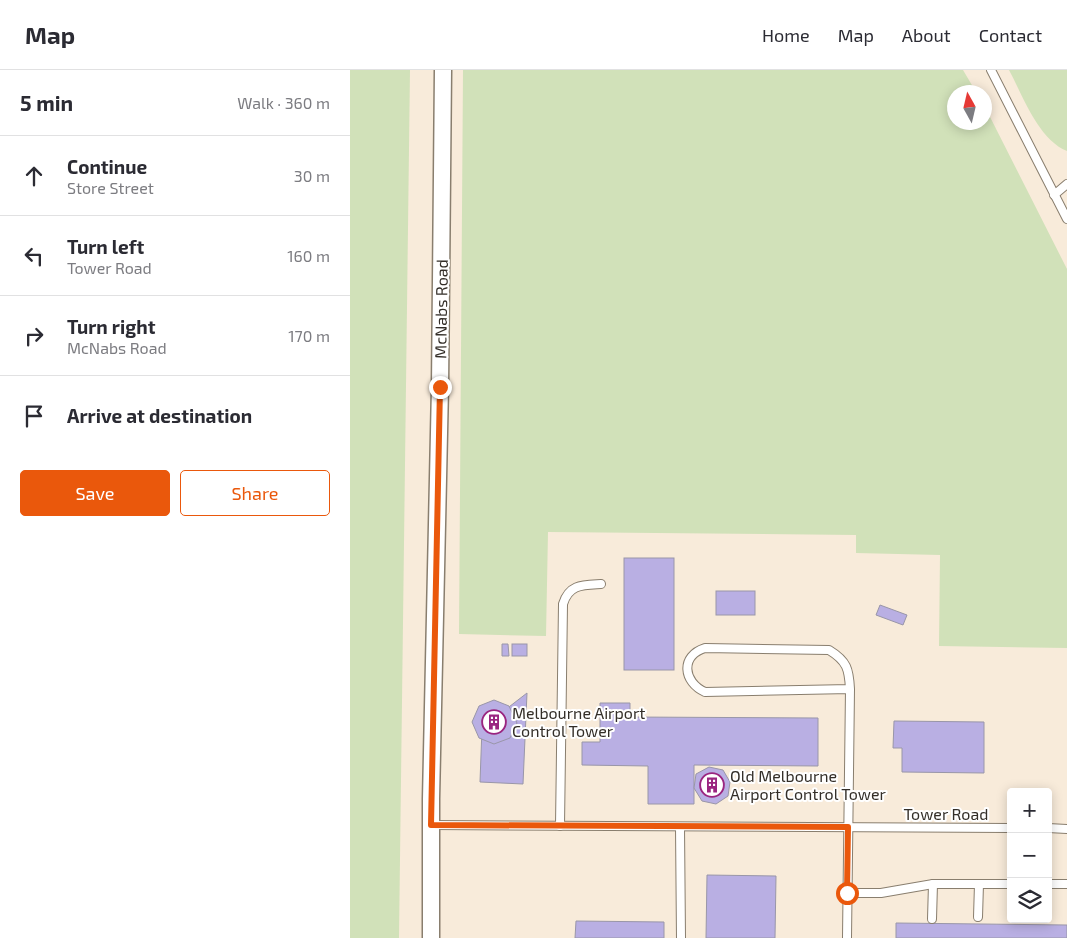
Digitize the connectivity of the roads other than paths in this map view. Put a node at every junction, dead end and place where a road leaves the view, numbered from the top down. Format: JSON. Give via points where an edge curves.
{"nodes":[{"id":1,"x":444,"y":70,"type":"edge"},
{"id":2,"x":992,"y":70,"type":"edge"},
{"id":3,"x":1067,"y":184,"type":"edge"},
{"id":4,"x":1054,"y":194,"type":"junction"},
{"id":5,"x":1067,"y":219,"type":"edge"},
{"id":6,"x":600,"y":584,"type":"dead end"},
{"id":7,"x":850,"y":689,"type":"junction"},
{"id":8,"x":431,"y":825,"type":"junction"},
{"id":9,"x":560,"y":826,"type":"junction"},
{"id":10,"x":680,"y":827,"type":"junction"},
{"id":11,"x":848,"y":827,"type":"junction"},
{"id":12,"x":1007,"y":828,"type":"edge"},
{"id":13,"x":1052,"y":828,"type":"edge"},
{"id":14,"x":1067,"y":828,"type":"edge"},
{"id":15,"x":933,"y":884,"type":"junction"},
{"id":16,"x":979,"y":884,"type":"junction"},
{"id":17,"x":1007,"y":884,"type":"edge"},
{"id":18,"x":1052,"y":884,"type":"edge"},
{"id":19,"x":1067,"y":884,"type":"edge"},
{"id":20,"x":847,"y":893,"type":"junction"},
{"id":21,"x":978,"y":917,"type":"dead end"},
{"id":22,"x":932,"y":919,"type":"dead end"},
{"id":23,"x":431,"y":938,"type":"edge"},
{"id":24,"x":680,"y":938,"type":"edge"},
{"id":25,"x":847,"y":938,"type":"edge"}],
"edges":[{"from":1,"to":8,"type":"street","name":"McNabs Road"},
{"from":2,"to":4,"type":"lane"},
{"from":3,"to":4,"type":"lane"},
{"from":4,"to":5,"type":"lane"},
{"from":6,"to":9,"type":"lane","via":[[580,585],[572,589],[565,595],[563,604]]},
{"from":7,"to":7,"type":"lane","via":[[847,666],[829,650],[705,648],[695,651],[689,658],[689,678],[695,688],[705,692]]},
{"from":7,"to":11,"type":"lane"},
{"from":8,"to":9,"type":"lane","name":"Tower Road"},
{"from":8,"to":23,"type":"street","name":"McNabs Road"},
{"from":9,"to":10,"type":"lane","name":"Tower Road"},
{"from":10,"to":11,"type":"lane","name":"Tower Road"},
{"from":10,"to":24,"type":"lane"},
{"from":11,"to":12,"type":"lane","name":"Tower Road"},
{"from":11,"to":20,"type":"lane"},
{"from":13,"to":14,"type":"lane"},
{"from":15,"to":16,"type":"lane"},
{"from":15,"to":20,"type":"lane","via":[[881,893]]},
{"from":15,"to":22,"type":"lane"},
{"from":16,"to":17,"type":"lane"},
{"from":16,"to":21,"type":"lane"},
{"from":18,"to":19,"type":"lane"},
{"from":20,"to":25,"type":"lane"}]}
